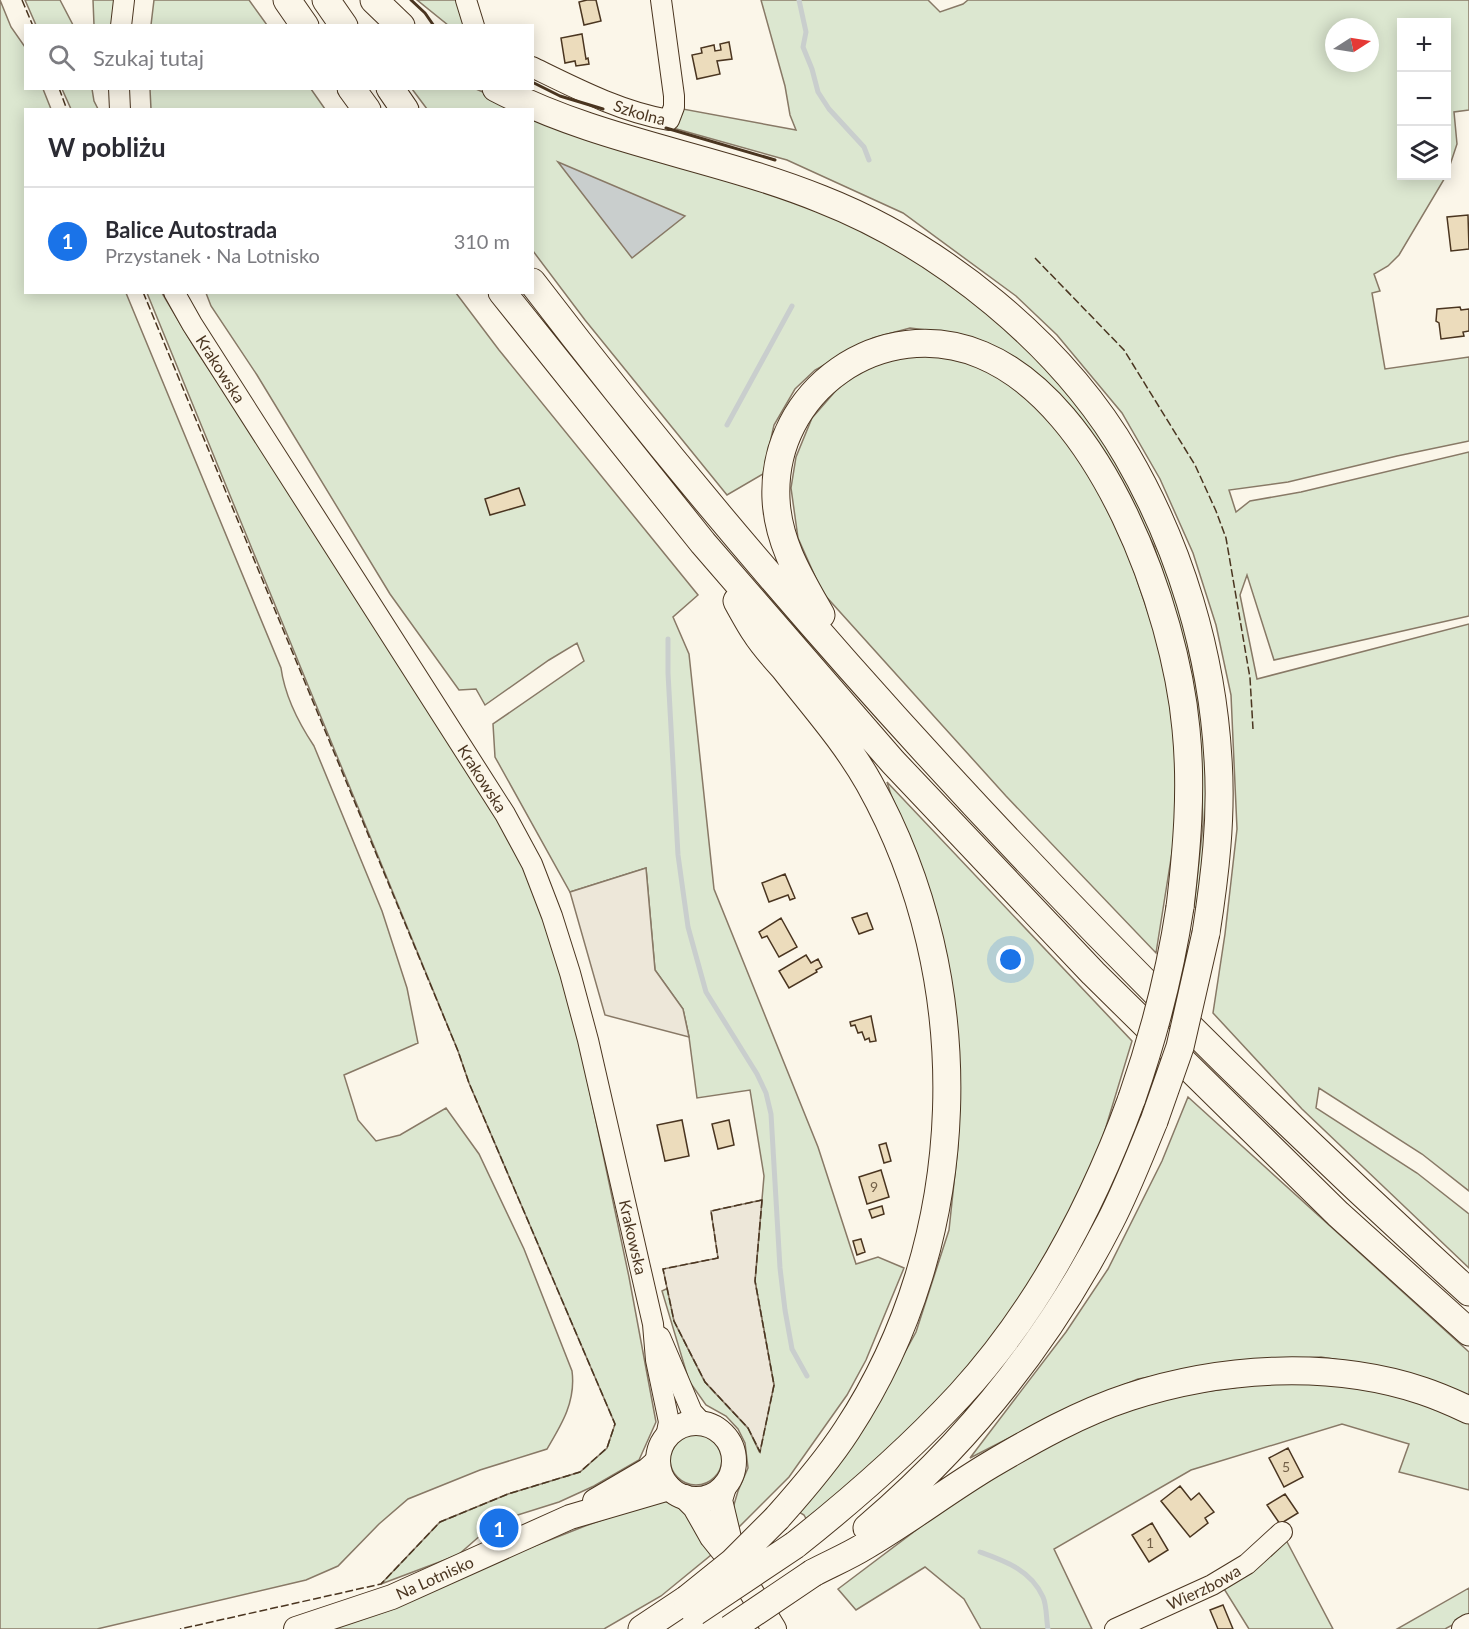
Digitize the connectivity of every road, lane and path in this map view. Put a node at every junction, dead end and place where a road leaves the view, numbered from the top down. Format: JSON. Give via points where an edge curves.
{"nodes":[{"id":1,"x":124,"y":0,"type":"edge"},
{"id":2,"x":287,"y":0,"type":"edge"},
{"id":3,"x":326,"y":0,"type":"edge"},
{"id":4,"x":374,"y":0,"type":"edge"},
{"id":5,"x":466,"y":0,"type":"edge"},
{"id":6,"x":661,"y":0,"type":"edge"},
{"id":7,"x":121,"y":24,"type":"edge"},
{"id":8,"x":304,"y":24,"type":"edge"},
{"id":9,"x":343,"y":24,"type":"edge"},
{"id":10,"x":399,"y":24,"type":"edge"},
{"id":11,"x":473,"y":24,"type":"edge"},
{"id":12,"x":534,"y":68,"type":"edge"},
{"id":13,"x":119,"y":90,"type":"edge"},
{"id":14,"x":352,"y":90,"type":"edge"},
{"id":15,"x":391,"y":90,"type":"edge"},
{"id":16,"x":500,"y":90,"type":"edge"},
{"id":17,"x":120,"y":108,"type":"edge"},
{"id":18,"x":366,"y":108,"type":"edge"},
{"id":19,"x":404,"y":108,"type":"edge"},
{"id":20,"x":534,"y":285,"type":"edge"},
{"id":21,"x":175,"y":294,"type":"edge"},
{"id":22,"x":504,"y":294,"type":"edge"},
{"id":23,"x":703,"y":543,"type":"junction"},
{"id":24,"x":851,"y":669,"type":"junction"},
{"id":25,"x":1469,"y":1292,"type":"edge"},
{"id":26,"x":653,"y":1324,"type":"junction"},
{"id":27,"x":1469,"y":1332,"type":"edge"},
{"id":28,"x":1469,"y":1410,"type":"edge"},
{"id":29,"x":702,"y":1423,"type":"junction"},
{"id":30,"x":666,"y":1437,"type":"junction"},
{"id":31,"x":658,"y":1461,"type":"junction"},
{"id":32,"x":724,"y":1487,"type":"junction"},
{"id":33,"x":677,"y":1492,"type":"junction"},
{"id":34,"x":570,"y":1517,"type":"junction"},
{"id":35,"x":1282,"y":1532,"type":"dead end"},
{"id":36,"x":736,"y":1567,"type":"junction"},
{"id":37,"x":813,"y":1573,"type":"junction"},
{"id":38,"x":691,"y":1605,"type":"junction"},
{"id":39,"x":1469,"y":1626,"type":"edge"},
{"id":40,"x":296,"y":1629,"type":"edge"},
{"id":41,"x":642,"y":1629,"type":"edge"},
{"id":42,"x":666,"y":1629,"type":"edge"},
{"id":43,"x":730,"y":1629,"type":"edge"},
{"id":44,"x":774,"y":1629,"type":"edge"},
{"id":45,"x":1115,"y":1629,"type":"edge"},
{"id":46,"x":1464,"y":1629,"type":"edge"}],
"edges":[{"from":1,"to":7,"type":"street"},
{"from":2,"to":8,"type":"highway"},
{"from":3,"to":9,"type":"highway"},
{"from":4,"to":10,"type":"highway"},
{"from":5,"to":11,"type":"street"},
{"from":6,"to":12,"type":"street","name":"Szkolna","via":[[674,96],[669,120],[581,91]]},
{"from":13,"to":17,"type":"street"},
{"from":14,"to":18,"type":"highway"},
{"from":15,"to":19,"type":"highway"},
{"from":16,"to":37,"type":"highway","bridge":true,"via":[[566,119],[820,198],[934,258],[984,295],[1029,335],[1076,386],[1126,454],[1179,570],[1203,649],[1219,770],[1216,856],[1206,933],[1182,1039],[1155,1121],[1085,1266],[1002,1390],[928,1474]]},
{"from":20,"to":24,"type":"highway","via":[[714,510]]},
{"from":21,"to":26,"type":"street","name":"Krakowska","via":[[505,813],[532,864],[552,915],[588,1040]]},
{"from":22,"to":23,"type":"highway"},
{"from":23,"to":27,"type":"highway","via":[[893,762],[1093,973],[1338,1214]]},
{"from":23,"to":38,"type":"highway","bridge":true,"via":[[756,633],[848,752],[884,813],[901,852],[935,964],[944,1029],[947,1100],[942,1180],[928,1247],[883,1366],[848,1429],[811,1480]]},
{"from":24,"to":25,"type":"highway","via":[[1204,1044]]},
{"from":24,"to":38,"type":"highway","bridge":true,"via":[[796,572],[780,530],[776,478],[786,439],[802,408],[825,381],[869,354],[927,342],[981,354],[1032,387],[1081,442],[1131,527],[1153,583],[1176,666],[1186,726],[1190,797],[1180,907],[1162,1000],[1112,1151],[1048,1275],[990,1359],[960,1395],[879,1476],[795,1545]]},
{"from":26,"to":29,"type":"street","name":"Krakowska","via":[[692,1412]]},
{"from":26,"to":30,"type":"street","name":"Krakowska","via":[[669,1422]]},
{"from":28,"to":37,"type":"highway","via":[[1422,1391],[1332,1373],[1250,1373],[1166,1386],[1106,1406],[1038,1438],[950,1489],[865,1547]]},
{"from":29,"to":30,"type":"main road","via":[[682,1425]]},
{"from":29,"to":32,"type":"main road","via":[[715,1427],[733,1448],[732,1475]]},
{"from":30,"to":31,"type":"main road"},
{"from":31,"to":33,"type":"main road","via":[[660,1473]]},
{"from":31,"to":34,"type":"main road","name":"Na Lotnisko"},
{"from":32,"to":33,"type":"main road","via":[[706,1497]]},
{"from":32,"to":36,"type":"main road","via":[[720,1500]]},
{"from":33,"to":34,"type":"main road","name":"Na Lotnisko"},
{"from":33,"to":36,"type":"main road","via":[[695,1506],[712,1537]]},
{"from":34,"to":40,"type":"main road","name":"Na Lotnisko","via":[[392,1597]]},
{"from":35,"to":45,"type":"street","name":"Wierzbowa","via":[[1247,1564],[1212,1585]]},
{"from":36,"to":44,"type":"main road"},
{"from":37,"to":43,"type":"highway","bridge":true},
{"from":38,"to":41,"type":"highway"},
{"from":38,"to":42,"type":"highway"},
{"from":39,"to":46,"type":"main road"}]}
